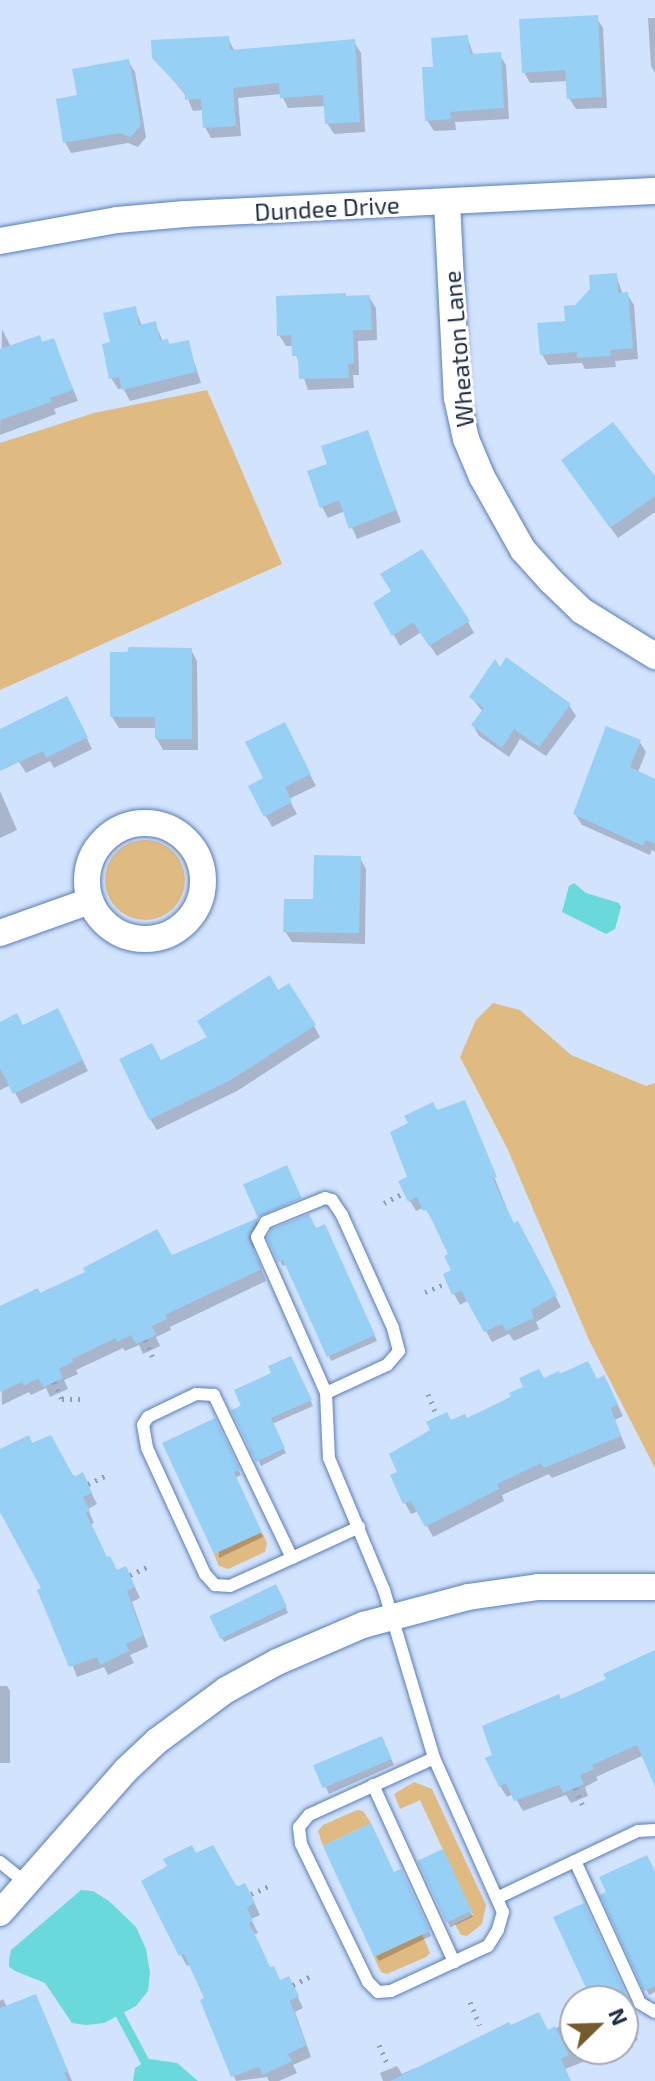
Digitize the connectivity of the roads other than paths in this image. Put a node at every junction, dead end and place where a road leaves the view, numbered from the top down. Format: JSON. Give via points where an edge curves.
{"nodes":[{"id":1,"x":655,"y":191,"type":"edge"},
{"id":2,"x":447,"y":203,"type":"junction"},
{"id":3,"x":0,"y":241,"type":"edge"},
{"id":4,"x":655,"y":656,"type":"edge"},
{"id":5,"x":90,"y":901,"type":"junction"},
{"id":6,"x":0,"y":933,"type":"edge"},
{"id":7,"x":326,"y":1393,"type":"junction"},
{"id":8,"x":359,"y":1527,"type":"junction"},
{"id":9,"x":292,"y":1558,"type":"junction"},
{"id":10,"x":655,"y":1587,"type":"edge"},
{"id":11,"x":392,"y":1616,"type":"junction"},
{"id":12,"x":434,"y":1758,"type":"junction"},
{"id":13,"x":373,"y":1785,"type":"junction"},
{"id":14,"x":655,"y":1830,"type":"edge"},
{"id":15,"x":575,"y":1861,"type":"junction"},
{"id":16,"x":0,"y":1862,"type":"edge"},
{"id":17,"x":27,"y":1884,"type":"junction"},
{"id":18,"x":499,"y":1897,"type":"junction"},
{"id":19,"x":0,"y":1913,"type":"edge"},
{"id":20,"x":454,"y":1962,"type":"junction"},
{"id":21,"x":655,"y":2012,"type":"edge"}],
"edges":[{"from":1,"to":2,"type":"street","name":"Dundee Drive"},
{"from":2,"to":3,"type":"street","name":"Dundee Drive","via":[[172,215]]},
{"from":2,"to":4,"type":"street","name":"Wheaton Lane","via":[[457,398],[482,477],[523,550],[551,581],[582,611]]},
{"from":5,"to":5,"type":"street","via":[[103,922],[118,933],[162,937],[196,909],[203,879],[200,863],[193,848],[168,826],[132,823],[102,841],[91,856]]},
{"from":5,"to":6,"type":"street"},
{"from":7,"to":7,"type":"lane","via":[[257,1237],[266,1222],[325,1198],[342,1215],[399,1351],[387,1365]]},
{"from":7,"to":8,"type":"lane","via":[[329,1458]]},
{"from":8,"to":9,"type":"lane"},
{"from":8,"to":11,"type":"lane"},
{"from":9,"to":9,"type":"lane","via":[[230,1586],[209,1580],[147,1448],[143,1425],[148,1417],[196,1394],[214,1395]]},
{"from":10,"to":11,"type":"street","via":[[538,1587]]},
{"from":11,"to":12,"type":"lane"},
{"from":11,"to":17,"type":"street","via":[[277,1662],[188,1716],[126,1770]]},
{"from":12,"to":13,"type":"lane"},
{"from":12,"to":18,"type":"lane"},
{"from":13,"to":20,"type":"lane"},
{"from":13,"to":20,"type":"lane","via":[[309,1815],[299,1827],[301,1844],[372,1988],[391,1991]]},
{"from":14,"to":15,"type":"lane","via":[[638,1831]]},
{"from":15,"to":18,"type":"lane"},
{"from":15,"to":21,"type":"lane","via":[[640,2003]]},
{"from":16,"to":17,"type":"lane"},
{"from":17,"to":19,"type":"street"},
{"from":18,"to":20,"type":"lane","via":[[502,1921],[493,1939]]}]}
